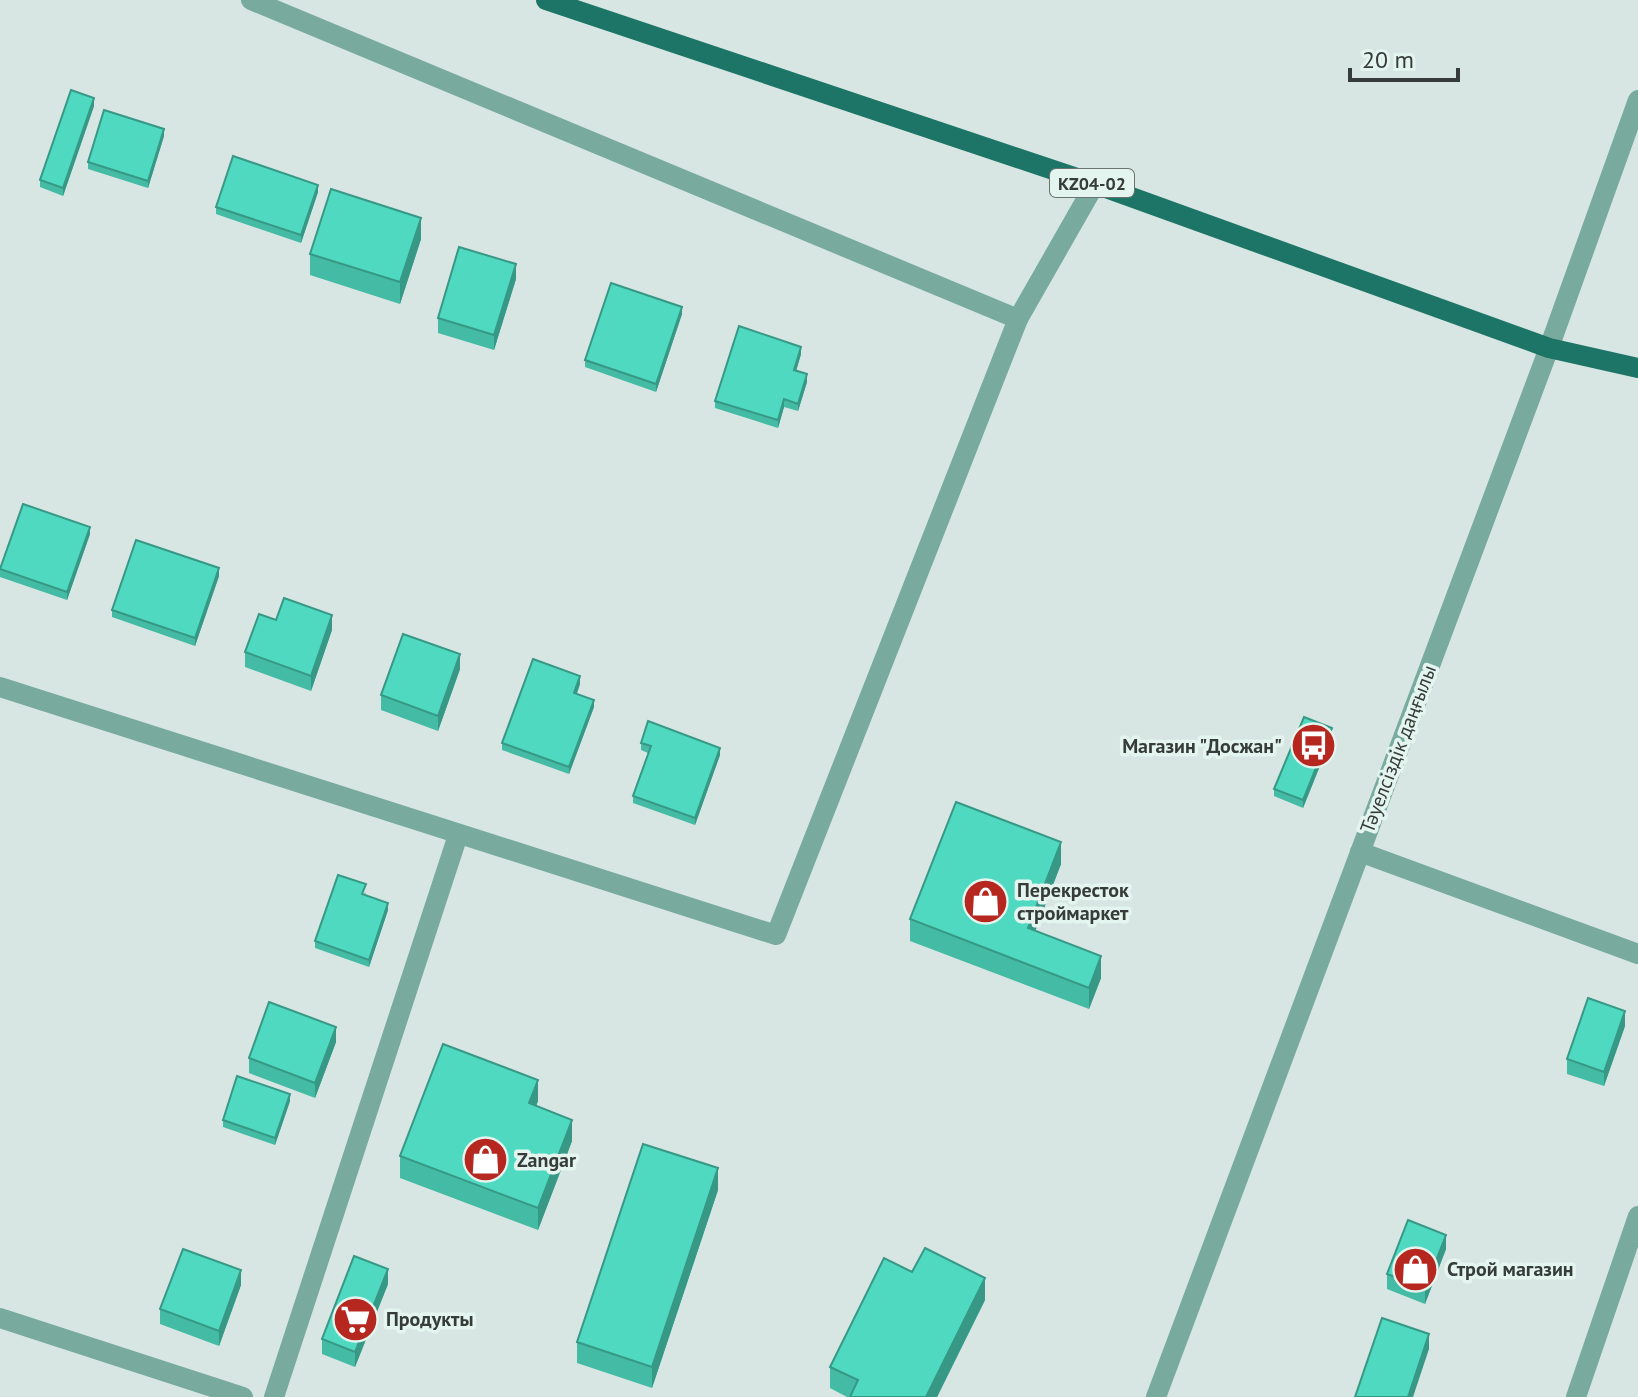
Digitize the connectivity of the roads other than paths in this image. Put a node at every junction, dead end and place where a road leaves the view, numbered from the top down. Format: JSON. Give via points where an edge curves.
{"nodes":[{"id":1,"x":251,"y":0,"type":"edge"},
{"id":2,"x":546,"y":0,"type":"edge"},
{"id":3,"x":1638,"y":100,"type":"edge"},
{"id":4,"x":1095,"y":184,"type":"junction"},
{"id":5,"x":1018,"y":319,"type":"junction"},
{"id":6,"x":1549,"y":348,"type":"junction"},
{"id":7,"x":1638,"y":368,"type":"edge"},
{"id":8,"x":0,"y":687,"type":"edge"},
{"id":9,"x":458,"y":835,"type":"junction"},
{"id":10,"x":1360,"y":852,"type":"junction"},
{"id":11,"x":1638,"y":954,"type":"edge"},
{"id":12,"x":1638,"y":1216,"type":"edge"},
{"id":13,"x":0,"y":1318,"type":"edge"},
{"id":14,"x":243,"y":1397,"type":"edge"},
{"id":15,"x":274,"y":1397,"type":"edge"},
{"id":16,"x":1156,"y":1397,"type":"edge"},
{"id":17,"x":1576,"y":1397,"type":"edge"}],
"edges":[{"from":1,"to":5,"type":"street"},
{"from":2,"to":4,"type":"main road","number":"KZ04-02"},
{"from":3,"to":6,"type":"street","name":"Тәуелсіздік даңғылы"},
{"from":4,"to":5,"type":"street"},
{"from":4,"to":6,"type":"main road","number":"KZ04-02"},
{"from":5,"to":9,"type":"street","via":[[776,935]]},
{"from":6,"to":7,"type":"main road","number":"KZ04-02"},
{"from":6,"to":10,"type":"street","name":"Тәуелсіздік даңғылы"},
{"from":8,"to":9,"type":"street"},
{"from":9,"to":15,"type":"street"},
{"from":10,"to":11,"type":"street"},
{"from":10,"to":16,"type":"street","name":"Тәуелсіздік даңғылы"},
{"from":12,"to":17,"type":"street"},
{"from":13,"to":14,"type":"street"}]}
